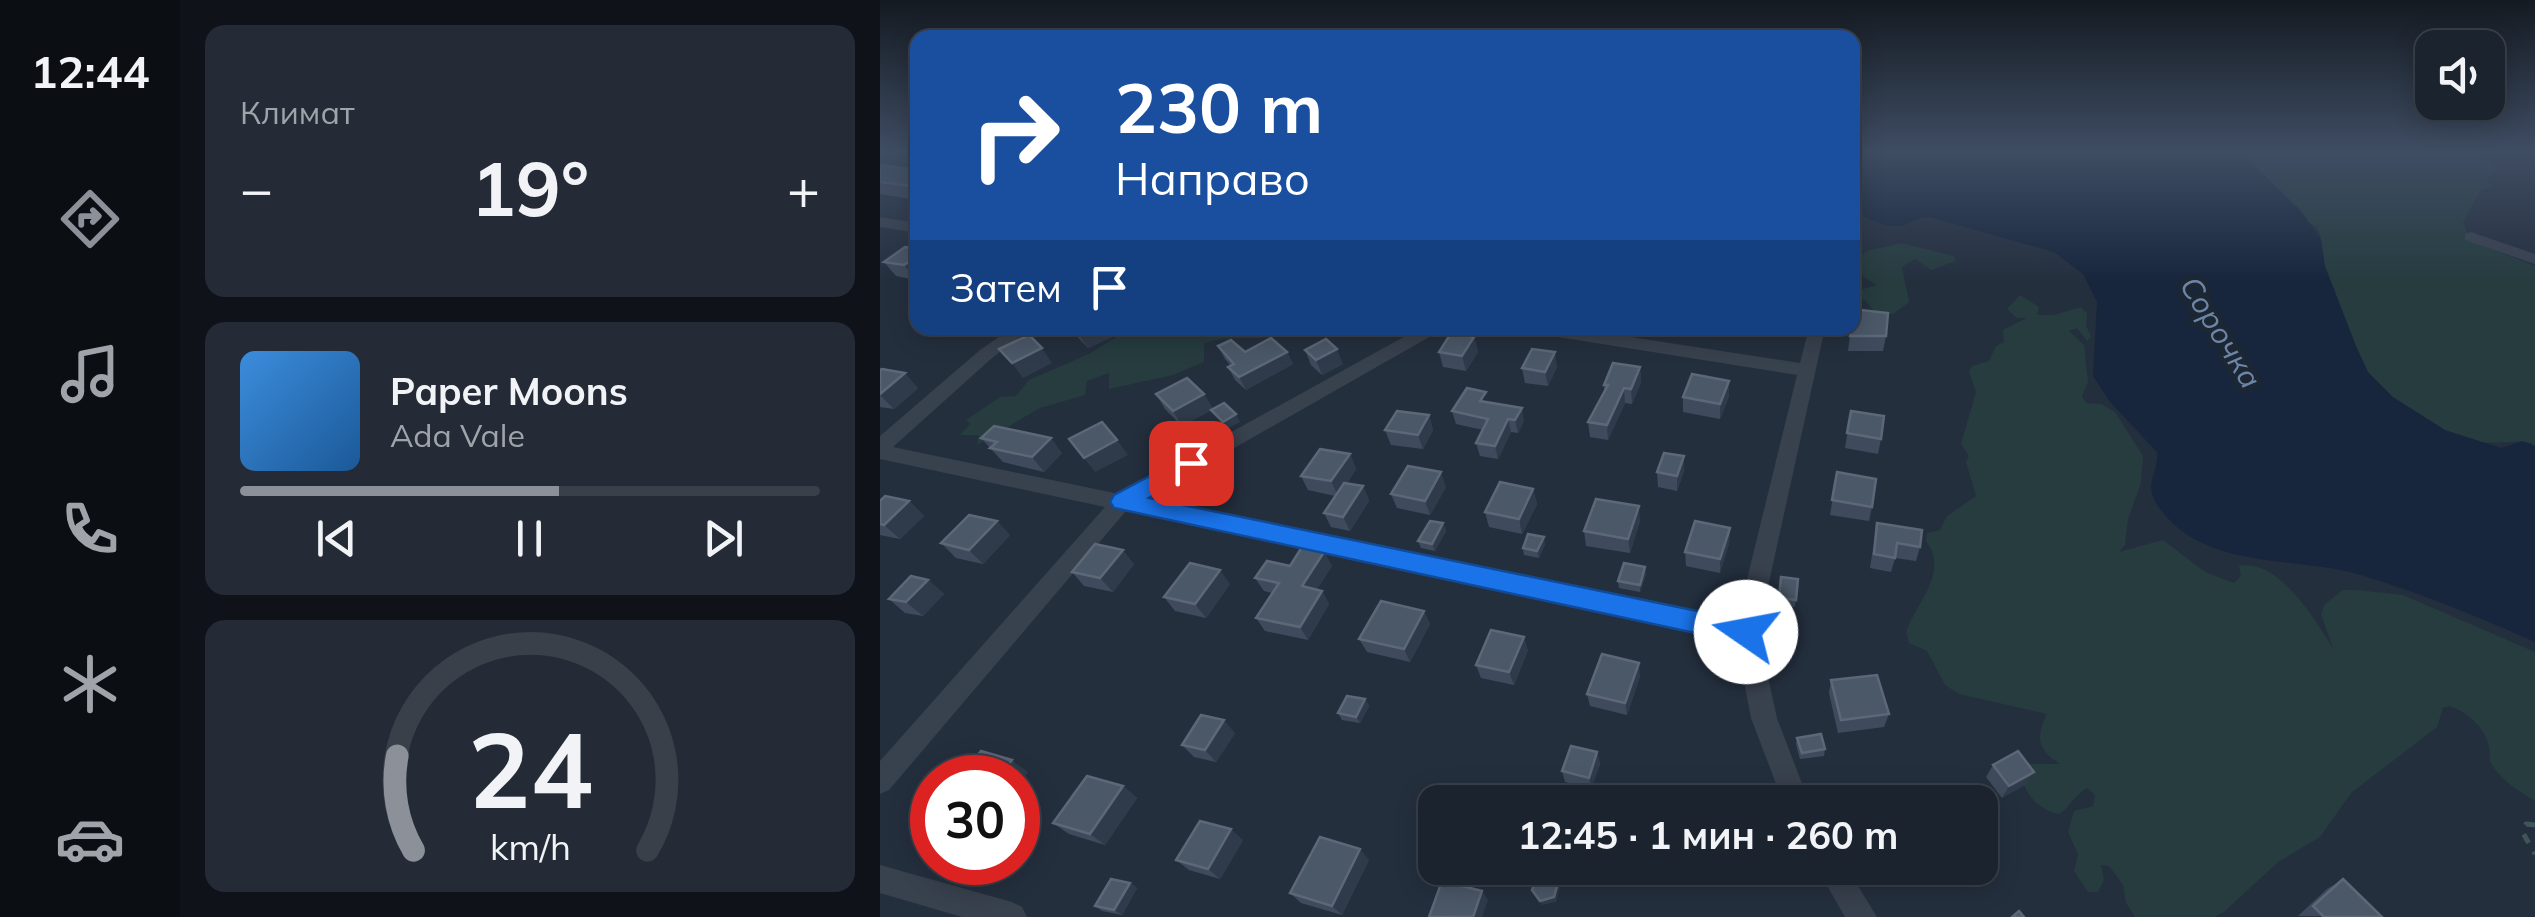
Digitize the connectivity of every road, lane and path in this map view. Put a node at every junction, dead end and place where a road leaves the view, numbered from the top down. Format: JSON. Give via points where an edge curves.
{"nodes":[{"id":1,"x":880,"y":222,"type":"edge"},
{"id":2,"x":910,"y":227,"type":"edge"},
{"id":3,"x":2471,"y":237,"type":"dead end"},
{"id":4,"x":2535,"y":259,"type":"edge"},
{"id":5,"x":1012,"y":335,"type":"edge"},
{"id":6,"x":1420,"y":335,"type":"edge"},
{"id":7,"x":1584,"y":335,"type":"edge"},
{"id":8,"x":1815,"y":335,"type":"edge"},
{"id":9,"x":1805,"y":370,"type":"junction"},
{"id":10,"x":880,"y":449,"type":"edge"},
{"id":11,"x":1122,"y":502,"type":"junction"},
{"id":12,"x":1746,"y":632,"type":"junction"},
{"id":13,"x":880,"y":781,"type":"edge"},
{"id":14,"x":1790,"y":785,"type":"edge"},
{"id":15,"x":2535,"y":825,"type":"edge"},
{"id":16,"x":2535,"y":854,"type":"edge"},
{"id":17,"x":880,"y":878,"type":"edge"},
{"id":18,"x":1842,"y":885,"type":"edge"},
{"id":19,"x":1012,"y":917,"type":"edge"},
{"id":20,"x":1862,"y":917,"type":"edge"}],
"edges":[{"from":1,"to":2,"type":"street"},
{"from":3,"to":4,"type":"street"},
{"from":5,"to":10,"type":"street"},
{"from":6,"to":11,"type":"street"},
{"from":7,"to":9,"type":"street"},
{"from":8,"to":9,"type":"street"},
{"from":9,"to":12,"type":"street"},
{"from":10,"to":11,"type":"street"},
{"from":11,"to":12,"type":"street"},
{"from":11,"to":13,"type":"street"},
{"from":12,"to":14,"type":"street","via":[[1764,718]]},
{"from":15,"to":16,"type":"path","via":[[2526,824],[2523,834]]},
{"from":17,"to":19,"type":"street"},
{"from":18,"to":20,"type":"street"}]}
